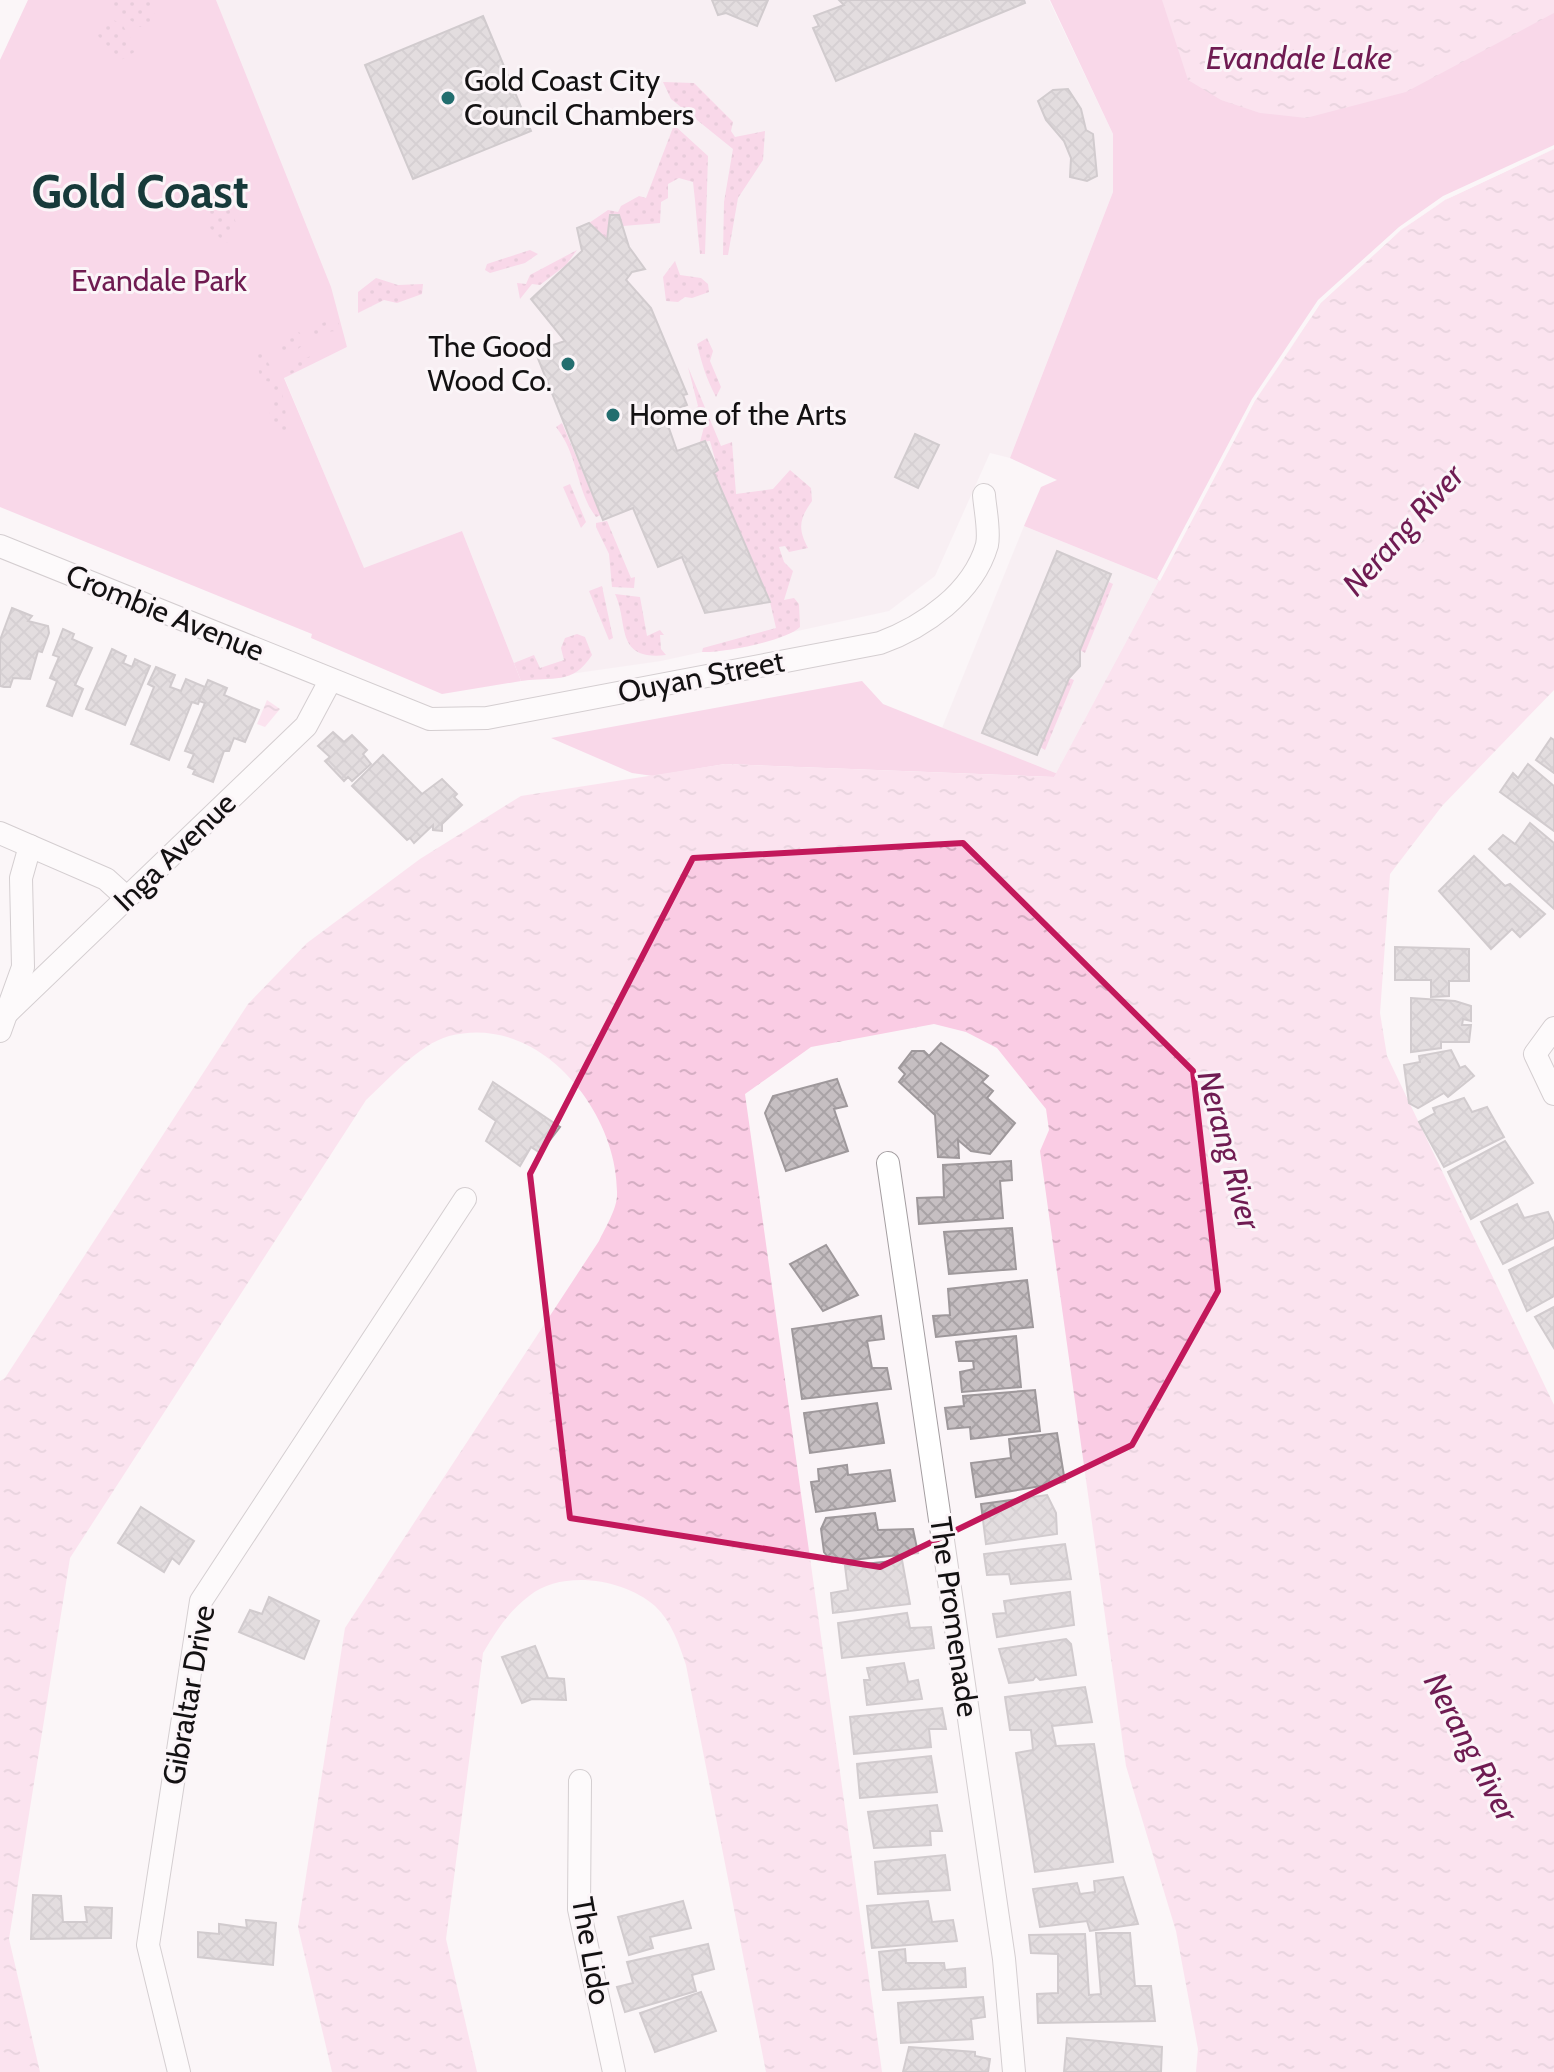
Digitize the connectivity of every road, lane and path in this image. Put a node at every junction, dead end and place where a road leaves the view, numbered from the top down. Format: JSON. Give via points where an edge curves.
{"nodes":[{"id":1,"x":984,"y":495,"type":"dead end"},
{"id":2,"x":0,"y":546,"type":"edge"},
{"id":3,"x":330,"y":681,"type":"junction"},
{"id":4,"x":0,"y":833,"type":"edge"},
{"id":5,"x":30,"y":846,"type":"junction"},
{"id":6,"x":127,"y":898,"type":"junction"},
{"id":7,"x":4,"y":1021,"type":"edge"},
{"id":8,"x":1554,"y":1028,"type":"edge"},
{"id":9,"x":1554,"y":1094,"type":"edge"},
{"id":10,"x":888,"y":1163,"type":"dead end"},
{"id":11,"x":465,"y":1199,"type":"dead end"},
{"id":12,"x":580,"y":1781,"type":"dead end"},
{"id":13,"x":179,"y":2072,"type":"edge"},
{"id":14,"x":614,"y":2072,"type":"edge"},
{"id":15,"x":1014,"y":2072,"type":"edge"}],
"edges":[{"from":1,"to":3,"type":"street","name":"Ouyan Street","via":[[987,543],[967,581],[935,616],[880,643],[487,718],[430,719]]},
{"from":2,"to":3,"type":"street","name":"Crombie Avenue"},
{"from":3,"to":6,"type":"street","name":"Inga Avenue","via":[[306,726]]},
{"from":4,"to":5,"type":"street"},
{"from":5,"to":6,"type":"street","via":[[106,879]]},
{"from":5,"to":7,"type":"street","name":"Inga Avenue","via":[[21,878],[23,967]]},
{"from":6,"to":7,"type":"street","name":"Inga Avenue"},
{"from":8,"to":9,"type":"street","via":[[1535,1054]]},
{"from":10,"to":15,"type":"street","name":"The Promenade","via":[[1004,1959]]},
{"from":11,"to":13,"type":"street","name":"Gibraltar Drive","via":[[201,1601],[148,1945]]},
{"from":12,"to":14,"type":"street","name":"The Lido","via":[[579,1909]]}]}
